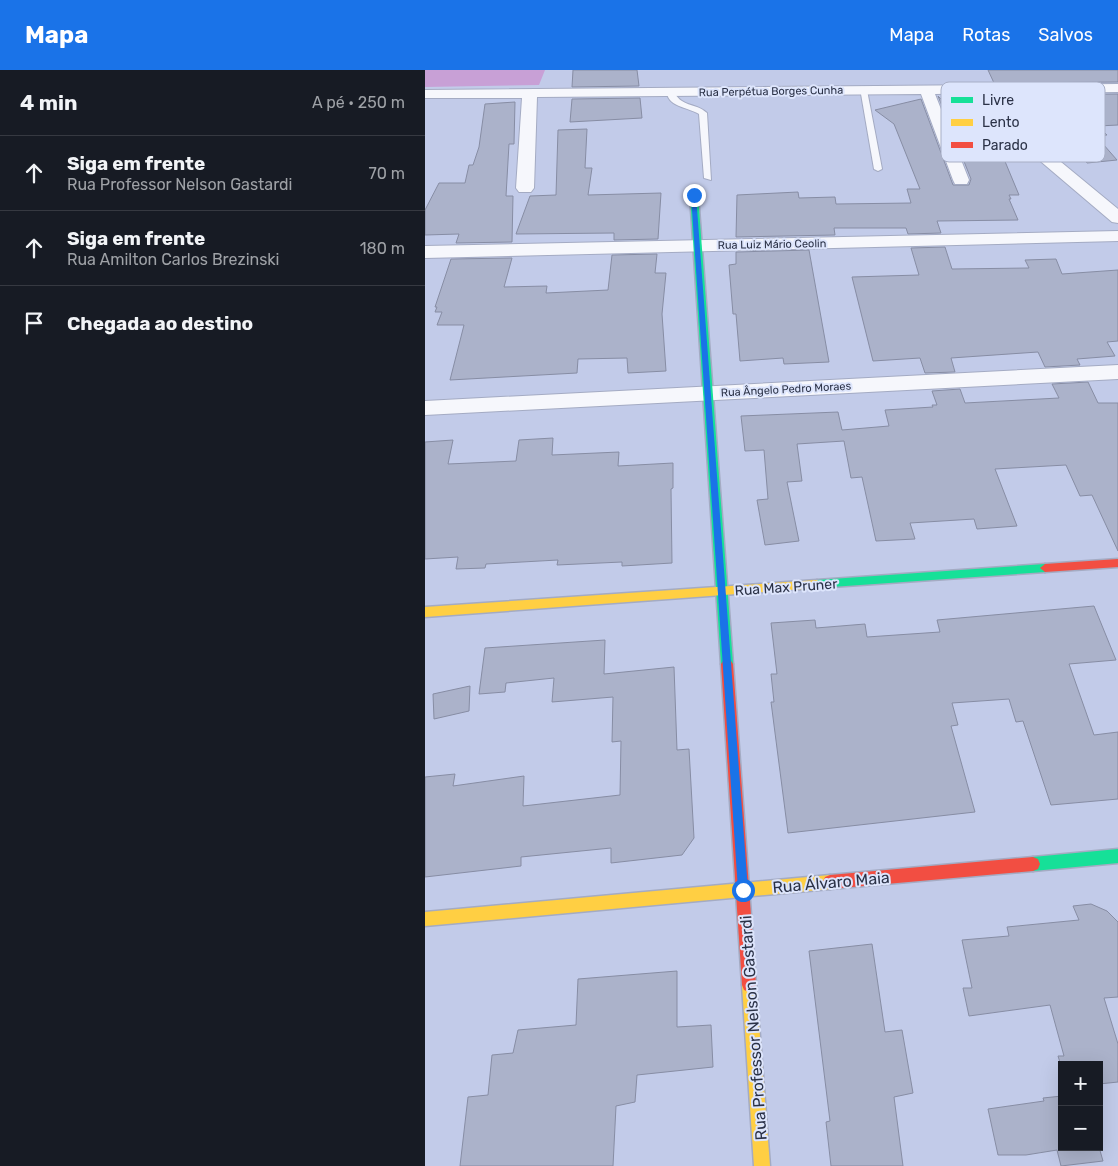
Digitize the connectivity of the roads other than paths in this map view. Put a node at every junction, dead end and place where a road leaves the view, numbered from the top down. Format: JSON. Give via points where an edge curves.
{"nodes":[{"id":1,"x":1105,"y":88,"type":"edge"},
{"id":2,"x":1118,"y":88,"type":"edge"},
{"id":3,"x":925,"y":89,"type":"junction"},
{"id":4,"x":941,"y":89,"type":"edge"},
{"id":5,"x":863,"y":90,"type":"junction"},
{"id":6,"x":670,"y":92,"type":"junction"},
{"id":7,"x":530,"y":93,"type":"junction"},
{"id":8,"x":425,"y":94,"type":"edge"},
{"id":9,"x":941,"y":129,"type":"edge"},
{"id":10,"x":954,"y":162,"type":"edge"},
{"id":11,"x":1051,"y":162,"type":"edge"},
{"id":12,"x":878,"y":168,"type":"dead end"},
{"id":13,"x":708,"y":178,"type":"dead end"},
{"id":14,"x":961,"y":180,"type":"dead end"},
{"id":15,"x":525,"y":188,"type":"dead end"},
{"id":16,"x":694,"y":195,"type":"dead end"},
{"id":17,"x":1118,"y":218,"type":"edge"},
{"id":18,"x":1118,"y":236,"type":"edge"},
{"id":19,"x":697,"y":246,"type":"junction"},
{"id":20,"x":425,"y":252,"type":"edge"},
{"id":21,"x":1118,"y":372,"type":"edge"},
{"id":22,"x":708,"y":394,"type":"junction"},
{"id":23,"x":425,"y":408,"type":"edge"},
{"id":24,"x":1118,"y":563,"type":"edge"},
{"id":25,"x":722,"y":591,"type":"junction"},
{"id":26,"x":425,"y":612,"type":"edge"},
{"id":27,"x":1118,"y":856,"type":"edge"},
{"id":28,"x":743,"y":890,"type":"junction"},
{"id":29,"x":425,"y":919,"type":"edge"},
{"id":30,"x":763,"y":1166,"type":"edge"}],
"edges":[{"from":1,"to":2,"type":"street","name":"Rua Perpétua Borges Cunha"},
{"from":3,"to":4,"type":"street","name":"Rua Perpétua Borges Cunha"},
{"from":3,"to":5,"type":"street","name":"Rua Perpétua Borges Cunha"},
{"from":3,"to":9,"type":"street"},
{"from":5,"to":6,"type":"street","name":"Rua Perpétua Borges Cunha"},
{"from":5,"to":12,"type":"lane"},
{"from":6,"to":7,"type":"street","name":"Rua Perpétua Borges Cunha"},
{"from":6,"to":13,"type":"lane","via":[[674,102],[697,108],[703,113]]},
{"from":7,"to":8,"type":"street","name":"Rua Perpétua Borges Cunha"},
{"from":7,"to":15,"type":"street"},
{"from":10,"to":14,"type":"street"},
{"from":11,"to":17,"type":"street"},
{"from":16,"to":19,"type":"street","name":"Rua Professor Nelson Gastardi"},
{"from":18,"to":19,"type":"street","name":"Rua Luiz Mário Ceolin"},
{"from":19,"to":20,"type":"street","name":"Rua Luiz Mário Ceolin"},
{"from":19,"to":22,"type":"street","name":"Rua Professor Nelson Gastardi"},
{"from":21,"to":22,"type":"street","name":"Rua Ângelo Pedro Moraes"},
{"from":22,"to":23,"type":"street","name":"Rua Ângelo Pedro Moraes"},
{"from":22,"to":25,"type":"street","name":"Rua Professor Nelson Gastardi"},
{"from":24,"to":25,"type":"street","name":"Rua Max Pruner"},
{"from":25,"to":26,"type":"street","name":"Rua Max Pruner"},
{"from":25,"to":28,"type":"street","name":"Rua Professor Nelson Gastardi"},
{"from":27,"to":28,"type":"street","name":"Rua Álvaro Maia"},
{"from":28,"to":29,"type":"street","name":"Rua Álvaro Maia"},
{"from":28,"to":30,"type":"street","name":"Rua Professor Nelson Gastardi"}]}
